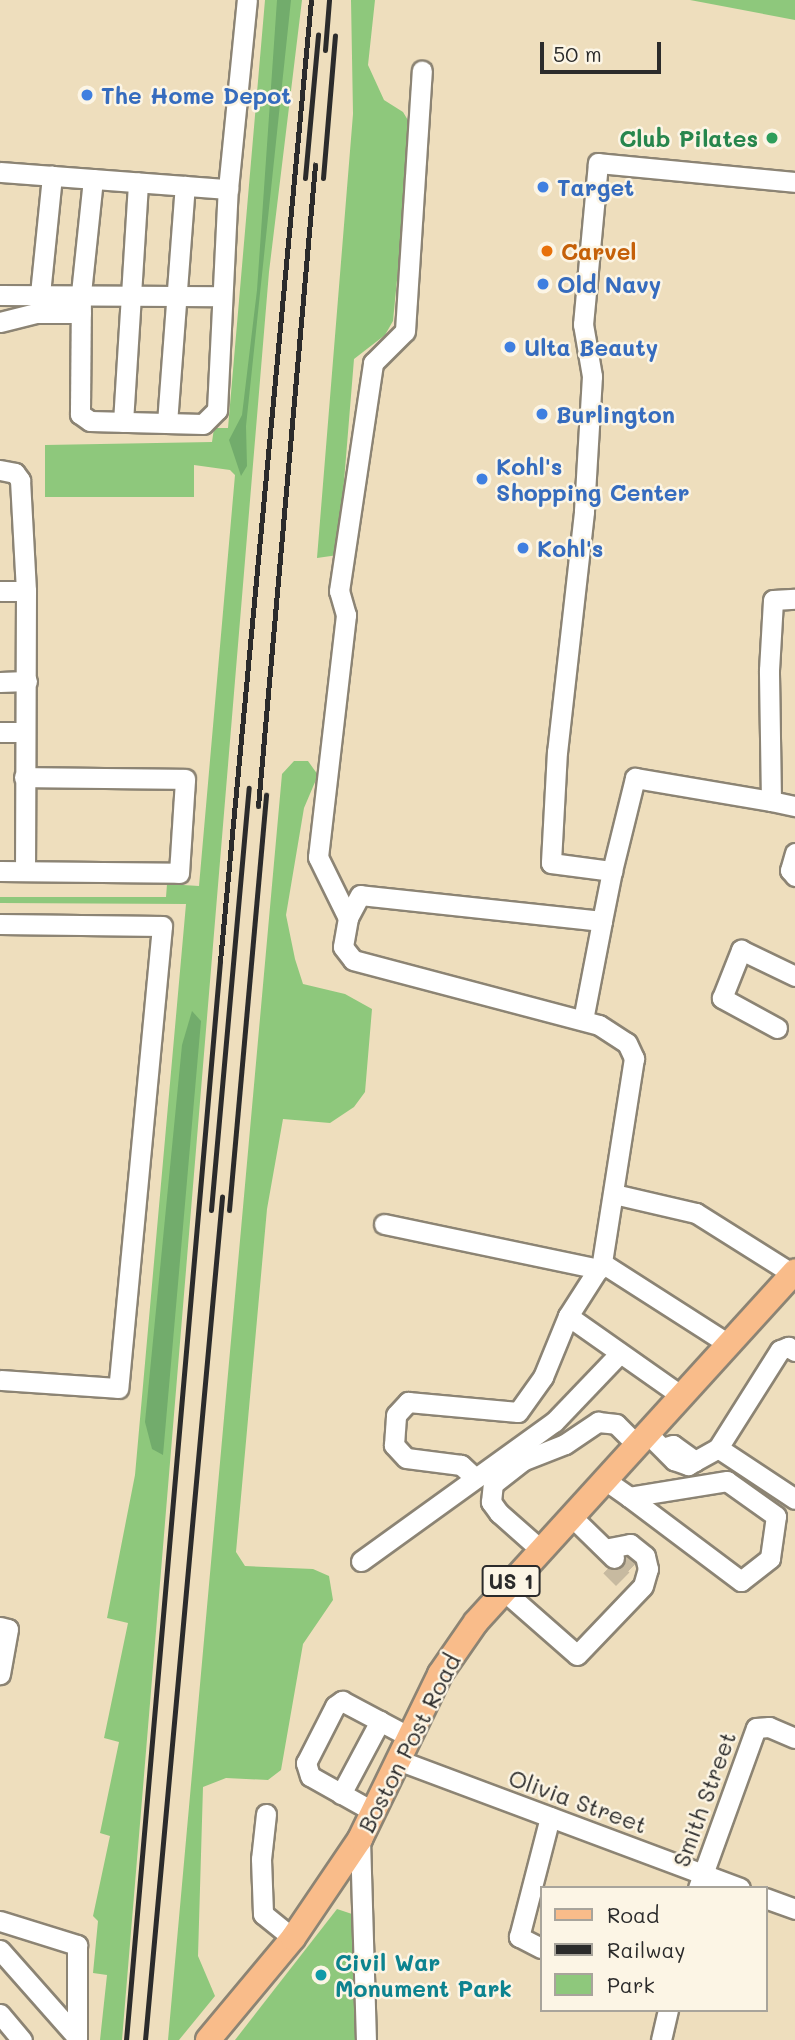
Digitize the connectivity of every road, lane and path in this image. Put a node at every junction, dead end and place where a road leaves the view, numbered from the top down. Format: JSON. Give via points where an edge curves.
{"nodes":[{"id":1,"x":247,"y":0,"type":"edge"},
{"id":2,"x":422,"y":71,"type":"dead end"},
{"id":3,"x":52,"y":176,"type":"junction"},
{"id":4,"x":1,"y":178,"type":"edge"},
{"id":5,"x":93,"y":179,"type":"junction"},
{"id":6,"x":138,"y":182,"type":"junction"},
{"id":7,"x":795,"y":182,"type":"edge"},
{"id":8,"x":185,"y":186,"type":"junction"},
{"id":9,"x":228,"y":189,"type":"junction"},
{"id":10,"x":0,"y":288,"type":"edge"},
{"id":11,"x":33,"y":294,"type":"junction"},
{"id":12,"x":0,"y":295,"type":"edge"},
{"id":13,"x":129,"y":295,"type":"junction"},
{"id":14,"x":176,"y":296,"type":"junction"},
{"id":15,"x":222,"y":296,"type":"junction"},
{"id":16,"x":81,"y":304,"type":"junction"},
{"id":17,"x":0,"y":323,"type":"edge"},
{"id":18,"x":123,"y":422,"type":"junction"},
{"id":19,"x":167,"y":423,"type":"junction"},
{"id":20,"x":0,"y":470,"type":"edge"},
{"id":21,"x":0,"y":591,"type":"edge"},
{"id":22,"x":26,"y":591,"type":"junction"},
{"id":23,"x":795,"y":599,"type":"edge"},
{"id":24,"x":27,"y":681,"type":"junction"},
{"id":25,"x":0,"y":682,"type":"edge"},
{"id":26,"x":0,"y":732,"type":"edge"},
{"id":27,"x":24,"y":732,"type":"junction"},
{"id":28,"x":24,"y":777,"type":"junction"},
{"id":29,"x":771,"y":802,"type":"junction"},
{"id":30,"x":795,"y":806,"type":"edge"},
{"id":31,"x":795,"y":853,"type":"edge"},
{"id":32,"x":0,"y":871,"type":"edge"},
{"id":33,"x":24,"y":871,"type":"junction"},
{"id":34,"x":612,"y":871,"type":"junction"},
{"id":35,"x":795,"y":876,"type":"edge"},
{"id":36,"x":348,"y":918,"type":"junction"},
{"id":37,"x":602,"y":921,"type":"junction"},
{"id":38,"x":0,"y":924,"type":"edge"},
{"id":39,"x":795,"y":976,"type":"edge"},
{"id":40,"x":583,"y":1020,"type":"junction"},
{"id":41,"x":777,"y":1028,"type":"dead end"},
{"id":42,"x":614,"y":1194,"type":"junction"},
{"id":43,"x":384,"y":1224,"type":"dead end"},
{"id":44,"x":600,"y":1266,"type":"junction"},
{"id":45,"x":794,"y":1273,"type":"edge"},
{"id":46,"x":568,"y":1316,"type":"junction"},
{"id":47,"x":730,"y":1345,"type":"junction"},
{"id":48,"x":795,"y":1352,"type":"edge"},
{"id":49,"x":620,"y":1353,"type":"junction"},
{"id":50,"x":0,"y":1380,"type":"edge"},
{"id":51,"x":682,"y":1396,"type":"junction"},
{"id":52,"x":518,"y":1412,"type":"junction"},
{"id":53,"x":528,"y":1438,"type":"junction"},
{"id":54,"x":650,"y":1442,"type":"junction"},
{"id":55,"x":718,"y":1448,"type":"junction"},
{"id":56,"x":474,"y":1477,"type":"junction"},
{"id":57,"x":605,"y":1480,"type":"junction"},
{"id":58,"x":629,"y":1497,"type":"junction"},
{"id":59,"x":795,"y":1499,"type":"edge"},
{"id":60,"x":571,"y":1516,"type":"junction"},
{"id":61,"x":541,"y":1550,"type":"junction"},
{"id":62,"x":361,"y":1561,"type":"dead end"},
{"id":63,"x":503,"y":1590,"type":"junction"},
{"id":64,"x":0,"y":1627,"type":"edge"},
{"id":65,"x":0,"y":1674,"type":"edge"},
{"id":66,"x":380,"y":1721,"type":"junction"},
{"id":67,"x":410,"y":1737,"type":"junction"},
{"id":68,"x":795,"y":1738,"type":"edge"},
{"id":69,"x":398,"y":1760,"type":"junction"},
{"id":70,"x":341,"y":1794,"type":"junction"},
{"id":71,"x":374,"y":1812,"type":"junction"},
{"id":72,"x":266,"y":1814,"type":"dead end"},
{"id":73,"x":551,"y":1817,"type":"junction"},
{"id":74,"x":360,"y":1839,"type":"junction"},
{"id":75,"x":700,"y":1880,"type":"edge"},
{"id":76,"x":730,"y":1886,"type":"edge"},
{"id":77,"x":767,"y":1899,"type":"edge"},
{"id":78,"x":795,"y":1909,"type":"edge"},
{"id":79,"x":0,"y":1921,"type":"edge"},
{"id":80,"x":293,"y":1938,"type":"junction"},
{"id":81,"x":540,"y":1948,"type":"edge"},
{"id":82,"x":0,"y":1950,"type":"edge"},
{"id":83,"x":668,"y":2012,"type":"edge"},
{"id":84,"x":0,"y":2014,"type":"edge"},
{"id":85,"x":77,"y":2039,"type":"edge"},
{"id":86,"x":22,"y":2040,"type":"edge"},
{"id":87,"x":208,"y":2040,"type":"edge"},
{"id":88,"x":366,"y":2040,"type":"edge"},
{"id":89,"x":661,"y":2040,"type":"edge"}],
"edges":[{"from":1,"to":9,"type":"street"},
{"from":2,"to":36,"type":"street","via":[[405,331],[373,363],[339,590],[346,615],[318,857]]},
{"from":3,"to":4,"type":"street"},
{"from":3,"to":5,"type":"street"},
{"from":3,"to":11,"type":"street"},
{"from":5,"to":6,"type":"street"},
{"from":5,"to":16,"type":"street"},
{"from":6,"to":8,"type":"street"},
{"from":6,"to":13,"type":"street"},
{"from":7,"to":34,"type":"street","via":[[598,163],[583,324],[592,376],[584,512],[557,751],[551,863]]},
{"from":8,"to":9,"type":"street"},
{"from":8,"to":14,"type":"street"},
{"from":9,"to":15,"type":"street"},
{"from":10,"to":11,"type":"street"},
{"from":11,"to":12,"type":"street"},
{"from":11,"to":16,"type":"street"},
{"from":13,"to":14,"type":"street"},
{"from":13,"to":16,"type":"street"},
{"from":13,"to":18,"type":"street"},
{"from":14,"to":15,"type":"street"},
{"from":14,"to":19,"type":"street"},
{"from":15,"to":19,"type":"street","via":[[217,410],[203,424]]},
{"from":16,"to":17,"type":"street"},
{"from":16,"to":18,"type":"street","via":[[80,414],[90,421]]},
{"from":18,"to":19,"type":"street"},
{"from":20,"to":22,"type":"street","via":[[15,473],[20,480]]},
{"from":21,"to":22,"type":"street"},
{"from":22,"to":24,"type":"street"},
{"from":23,"to":29,"type":"street","via":[[773,600]]},
{"from":24,"to":25,"type":"street"},
{"from":24,"to":27,"type":"street"},
{"from":26,"to":27,"type":"street"},
{"from":27,"to":28,"type":"street"},
{"from":28,"to":33,"type":"street"},
{"from":28,"to":33,"type":"street","via":[[184,779],[179,873]]},
{"from":29,"to":30,"type":"street"},
{"from":29,"to":34,"type":"street","via":[[635,778]]},
{"from":31,"to":35,"type":"street","via":[[790,870]]},
{"from":32,"to":33,"type":"street"},
{"from":34,"to":37,"type":"street"},
{"from":36,"to":37,"type":"street","via":[[360,895]]},
{"from":36,"to":40,"type":"street","via":[[343,947],[353,960]]},
{"from":37,"to":40,"type":"street"},
{"from":38,"to":50,"type":"street","via":[[162,926],[118,1388]]},
{"from":39,"to":41,"type":"street","via":[[741,950],[722,998]]},
{"from":40,"to":42,"type":"street","via":[[627,1043],[634,1058]]},
{"from":42,"to":44,"type":"street"},
{"from":42,"to":45,"type":"street","via":[[695,1213]]},
{"from":43,"to":44,"type":"street"},
{"from":44,"to":46,"type":"street"},
{"from":44,"to":47,"type":"street"},
{"from":45,"to":47,"type":"main road","name":"Boston Post Road","number":"US 1"},
{"from":46,"to":49,"type":"street"},
{"from":46,"to":52,"type":"street","via":[[543,1377]]},
{"from":47,"to":51,"type":"main road","name":"Boston Post Road","number":"US 1"},
{"from":48,"to":55,"type":"street","via":[[788,1347],[780,1350],[767,1364]]},
{"from":49,"to":51,"type":"street"},
{"from":49,"to":53,"type":"street","via":[[554,1422]]},
{"from":51,"to":54,"type":"main road","name":"Boston Post Road","number":"US 1"},
{"from":52,"to":53,"type":"street"},
{"from":52,"to":56,"type":"street","via":[[408,1402],[396,1415],[394,1445],[406,1458],[461,1465]]},
{"from":53,"to":56,"type":"street"},
{"from":54,"to":55,"type":"street","via":[[688,1465]]},
{"from":54,"to":57,"type":"main road","name":"Boston Post Road","number":"US 1"},
{"from":54,"to":61,"type":"street","via":[[616,1424],[598,1422],[565,1444],[522,1461],[493,1483],[491,1502]]},
{"from":55,"to":59,"type":"street"},
{"from":56,"to":62,"type":"street"},
{"from":57,"to":58,"type":"street"},
{"from":57,"to":60,"type":"main road","name":"Boston Post Road","number":"US 1"},
{"from":58,"to":58,"type":"street","via":[[741,1581],[770,1558],[776,1516],[727,1481]]},
{"from":60,"to":61,"type":"main road","name":"Boston Post Road","number":"US 1"},
{"from":60,"to":63,"type":"street","via":[[624,1568],[577,1655]]},
{"from":61,"to":63,"type":"main road","name":"Boston Post Road","number":"US 1"},
{"from":63,"to":67,"type":"main road","name":"Boston Post Road","number":"US 1","via":[[456,1650]]},
{"from":64,"to":65,"type":"street","via":[[8,1629]]},
{"from":66,"to":67,"type":"street"},
{"from":66,"to":70,"type":"street"},
{"from":66,"to":70,"type":"street","via":[[342,1701],[335,1706],[305,1767],[310,1776]]},
{"from":67,"to":69,"type":"main road","name":"Boston Post Road","number":"US 1"},
{"from":68,"to":75,"type":"street","name":"Smith Street","via":[[769,1727],[756,1728]]},
{"from":69,"to":71,"type":"main road","name":"Boston Post Road","number":"US 1"},
{"from":69,"to":73,"type":"street","name":"Olivia Street"},
{"from":70,"to":71,"type":"street"},
{"from":71,"to":74,"type":"main road","name":"Boston Post Road","number":"US 1"},
{"from":72,"to":80,"type":"street","via":[[261,1859],[263,1914]]},
{"from":73,"to":75,"type":"street","name":"Olivia Street"},
{"from":73,"to":81,"type":"street","via":[[519,1937]]},
{"from":74,"to":80,"type":"main road","name":"Boston Post Road","number":"US 1"},
{"from":74,"to":88,"type":"street"},
{"from":75,"to":76,"type":"street","name":"Olivia Street"},
{"from":77,"to":78,"type":"street"},
{"from":79,"to":85,"type":"street","via":[[77,1945]]},
{"from":80,"to":87,"type":"main road","name":"Boston Post Road","number":"US 1"},
{"from":82,"to":85,"type":"street"},
{"from":83,"to":89,"type":"street"},
{"from":84,"to":86,"type":"street"}]}
